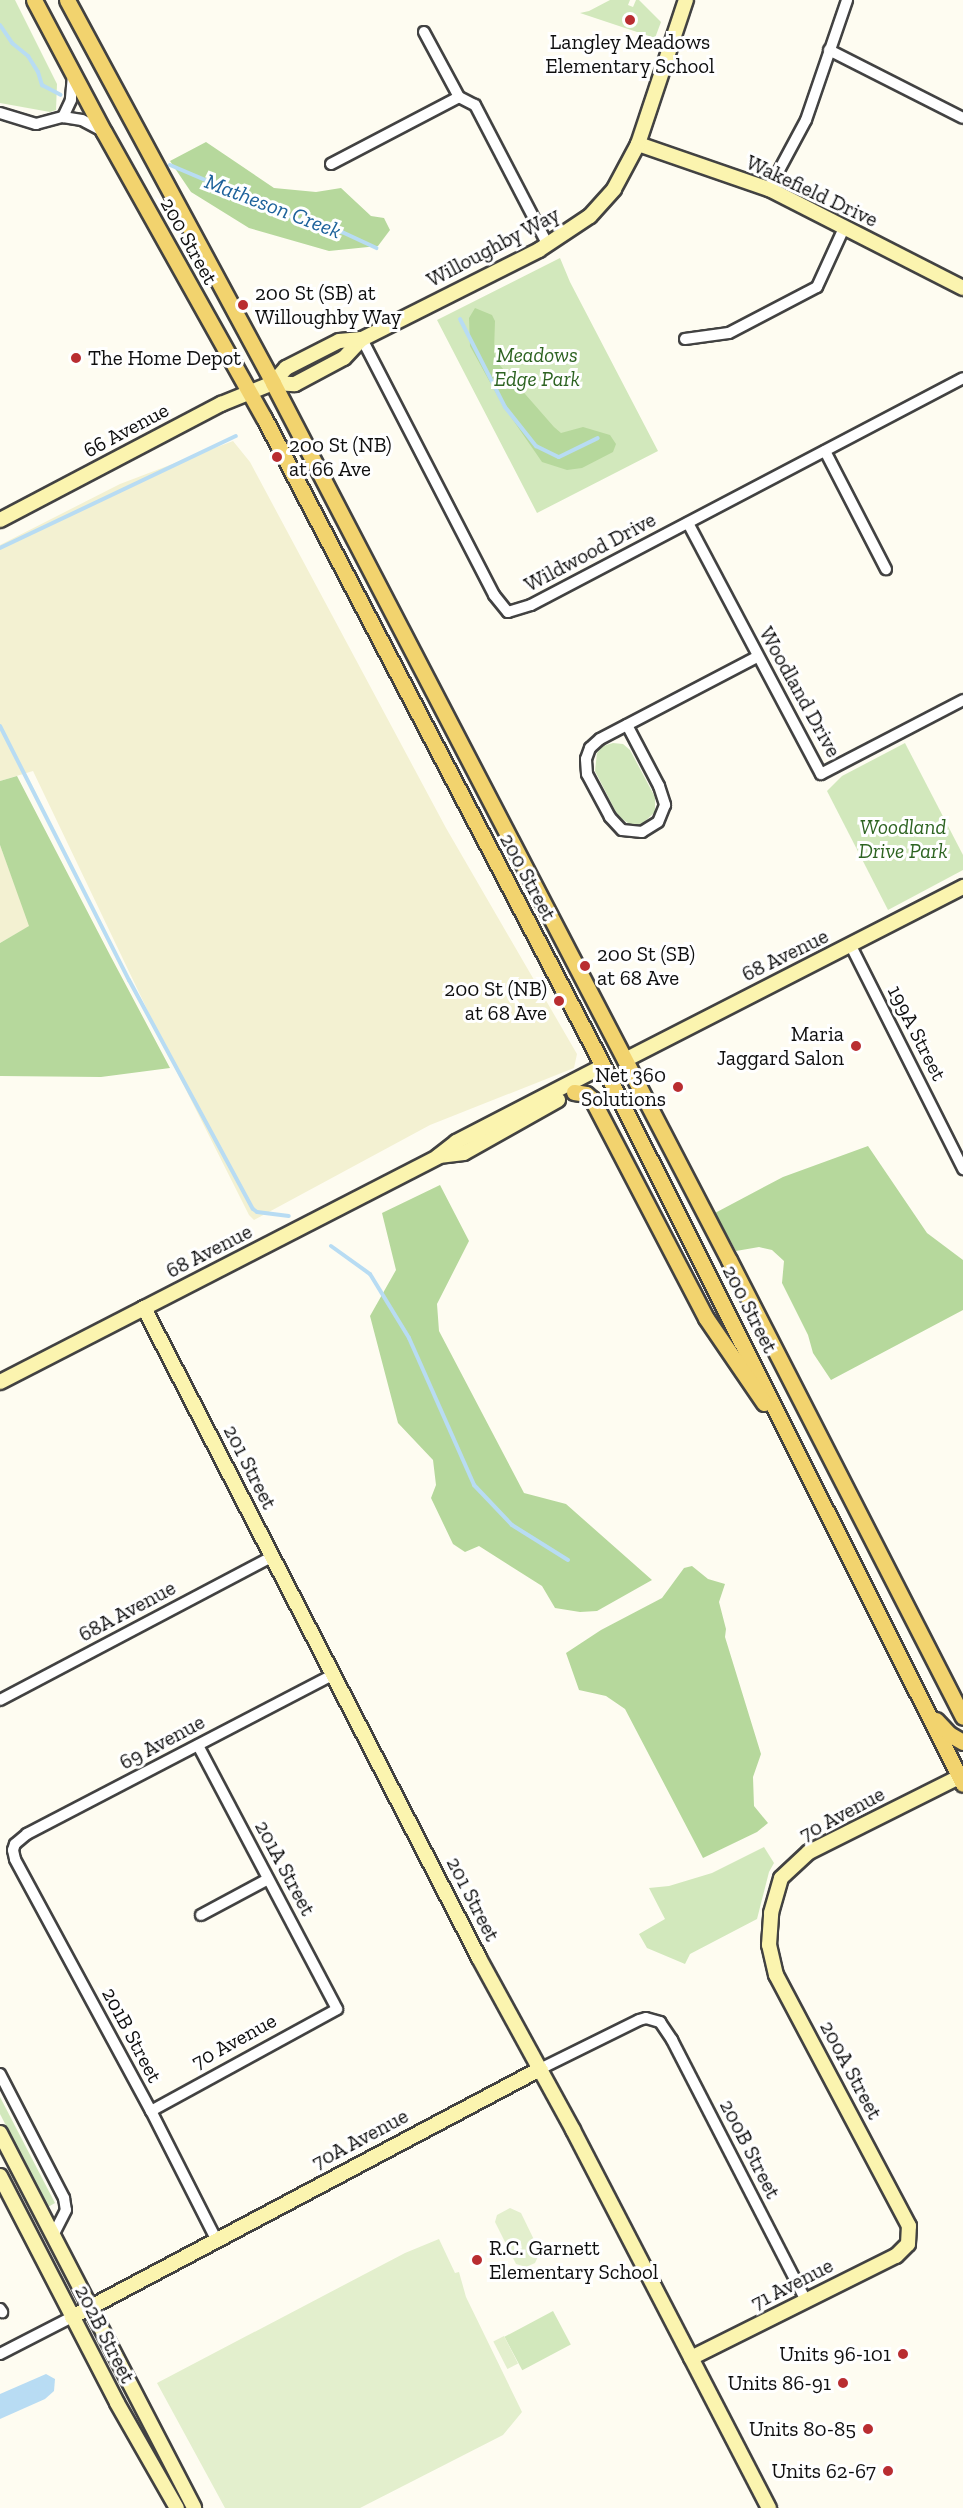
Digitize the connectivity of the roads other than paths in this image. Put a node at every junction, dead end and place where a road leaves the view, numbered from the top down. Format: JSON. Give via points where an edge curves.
{"nodes":[{"id":1,"x":34,"y":0,"type":"edge"},
{"id":2,"x":67,"y":0,"type":"edge"},
{"id":3,"x":686,"y":0,"type":"edge"},
{"id":4,"x":847,"y":0,"type":"edge"},
{"id":5,"x":424,"y":32,"type":"dead end"},
{"id":6,"x":829,"y":50,"type":"junction"},
{"id":7,"x":73,"y":75,"type":"junction"},
{"id":8,"x":459,"y":97,"type":"junction"},
{"id":9,"x":0,"y":113,"type":"edge"},
{"id":10,"x":63,"y":117,"type":"junction"},
{"id":11,"x":963,"y":117,"type":"edge"},
{"id":12,"x":104,"y":132,"type":"junction"},
{"id":13,"x":638,"y":144,"type":"junction"},
{"id":14,"x":331,"y":164,"type":"dead end"},
{"id":15,"x":768,"y":189,"type":"junction"},
{"id":16,"x":844,"y":228,"type":"junction"},
{"id":17,"x":548,"y":245,"type":"junction"},
{"id":18,"x":963,"y":288,"type":"edge"},
{"id":19,"x":362,"y":339,"type":"junction"},
{"id":20,"x":686,"y":339,"type":"dead end"},
{"id":21,"x":963,"y":378,"type":"edge"},
{"id":22,"x":273,"y":383,"type":"junction"},
{"id":23,"x":250,"y":392,"type":"junction"},
{"id":24,"x":825,"y":451,"type":"junction"},
{"id":25,"x":0,"y":520,"type":"edge"},
{"id":26,"x":688,"y":522,"type":"junction"},
{"id":27,"x":886,"y":569,"type":"dead end"},
{"id":28,"x":757,"y":657,"type":"junction"},
{"id":29,"x":963,"y":700,"type":"edge"},
{"id":30,"x":627,"y":726,"type":"junction"},
{"id":31,"x":963,"y":887,"type":"edge"},
{"id":32,"x":850,"y":946,"type":"junction"},
{"id":33,"x":625,"y":1060,"type":"junction"},
{"id":34,"x":603,"y":1066,"type":"junction"},
{"id":35,"x":574,"y":1092,"type":"joint"},
{"id":36,"x":437,"y":1157,"type":"junction"},
{"id":37,"x":963,"y":1169,"type":"edge"},
{"id":38,"x":144,"y":1308,"type":"junction"},
{"id":39,"x":0,"y":1382,"type":"edge"},
{"id":40,"x":789,"y":1440,"type":"junction"},
{"id":41,"x":273,"y":1557,"type":"junction"},
{"id":42,"x":334,"y":1674,"type":"junction"},
{"id":43,"x":0,"y":1700,"type":"edge"},
{"id":44,"x":927,"y":1712,"type":"junction"},
{"id":45,"x":963,"y":1717,"type":"edge"},
{"id":46,"x":963,"y":1742,"type":"edge"},
{"id":47,"x":198,"y":1745,"type":"junction"},
{"id":48,"x":961,"y":1780,"type":"edge"},
{"id":49,"x":13,"y":1850,"type":"joint"},
{"id":50,"x":268,"y":1879,"type":"junction"},
{"id":51,"x":771,"y":1912,"type":"joint"},
{"id":52,"x":201,"y":1915,"type":"dead end"},
{"id":53,"x":337,"y":2009,"type":"joint"},
{"id":54,"x":654,"y":2020,"type":"joint"},
{"id":55,"x":540,"y":2068,"type":"junction"},
{"id":56,"x":0,"y":2074,"type":"edge"},
{"id":57,"x":151,"y":2110,"type":"junction"},
{"id":58,"x":0,"y":2133,"type":"edge"},
{"id":59,"x":0,"y":2176,"type":"edge"},
{"id":60,"x":53,"y":2235,"type":"junction"},
{"id":61,"x":216,"y":2239,"type":"junction"},
{"id":62,"x":908,"y":2244,"type":"joint"},
{"id":63,"x":806,"y":2301,"type":"junction"},
{"id":64,"x":90,"y":2307,"type":"junction"},
{"id":65,"x":72,"y":2318,"type":"junction"},
{"id":66,"x":0,"y":2354,"type":"edge"},
{"id":67,"x":691,"y":2358,"type":"junction"},
{"id":68,"x":177,"y":2508,"type":"edge"},
{"id":69,"x":194,"y":2508,"type":"edge"},
{"id":70,"x":769,"y":2508,"type":"edge"}],
"edges":[{"from":1,"to":7,"type":"main road","name":"200 Street"},
{"from":2,"to":22,"type":"main road","name":"200 Street"},
{"from":3,"to":13,"type":"street","name":"Willoughby Way"},
{"from":4,"to":6,"type":"street"},
{"from":5,"to":8,"type":"street"},
{"from":6,"to":11,"type":"street"},
{"from":6,"to":15,"type":"street","via":[[806,120]]},
{"from":7,"to":10,"type":"street","via":[[71,100]]},
{"from":7,"to":12,"type":"main road","name":"200 Street"},
{"from":8,"to":14,"type":"street"},
{"from":8,"to":17,"type":"street","via":[[475,105]]},
{"from":9,"to":10,"type":"street","via":[[36,124]]},
{"from":10,"to":12,"type":"street","via":[[82,120]]},
{"from":12,"to":23,"type":"main road","name":"200 Street"},
{"from":13,"to":15,"type":"street","name":"Wakefield Drive"},
{"from":13,"to":17,"type":"street","name":"Willoughby Way","via":[[603,203]]},
{"from":15,"to":16,"type":"street","name":"Wakefield Drive"},
{"from":16,"to":18,"type":"street","name":"Wakefield Drive"},
{"from":16,"to":20,"type":"street","via":[[817,288],[729,333]]},
{"from":17,"to":19,"type":"street","name":"Willoughby Way"},
{"from":19,"to":22,"type":"street","name":"Willoughby Way","via":[[344,358],[295,384]]},
{"from":19,"to":26,"type":"street","name":"Wildwood Drive","via":[[494,595],[508,612],[531,605]]},
{"from":21,"to":24,"type":"street","name":"Wildwood Drive"},
{"from":22,"to":23,"type":"street","name":"66 Avenue"},
{"from":22,"to":33,"type":"main road","name":"200 Street"},
{"from":23,"to":25,"type":"street","name":"66 Avenue"},
{"from":23,"to":34,"type":"main road","name":"200 Street"},
{"from":24,"to":26,"type":"street","name":"Wildwood Drive"},
{"from":24,"to":27,"type":"street"},
{"from":26,"to":28,"type":"street","name":"Woodland Drive"},
{"from":28,"to":29,"type":"street","name":"Woodland Drive","via":[[820,774]]},
{"from":28,"to":30,"type":"street"},
{"from":30,"to":30,"type":"street","via":[[665,805],[655,826],[636,833],[621,830],[614,823],[586,767],[587,753],[594,743]]},
{"from":31,"to":32,"type":"street","name":"68 Avenue"},
{"from":32,"to":33,"type":"street","name":"68 Avenue"},
{"from":32,"to":37,"type":"street","name":"199A Street"},
{"from":33,"to":45,"type":"main road","name":"200 Street"},
{"from":34,"to":36,"type":"street","name":"68 Avenue","via":[[456,1142]]},
{"from":34,"to":40,"type":"main road","name":"200 Street"},
{"from":35,"to":36,"type":"street","name":"68 Avenue","via":[[464,1153]]},
{"from":35,"to":40,"type":"main road","via":[[592,1099],[706,1318]]},
{"from":36,"to":38,"type":"street","name":"68 Avenue"},
{"from":38,"to":39,"type":"street","name":"68 Avenue"},
{"from":38,"to":41,"type":"street","name":"201 Street"},
{"from":40,"to":44,"type":"main road","name":"200 Street"},
{"from":41,"to":42,"type":"street","name":"201 Street"},
{"from":41,"to":43,"type":"street","name":"68A Avenue"},
{"from":42,"to":47,"type":"street","name":"69 Avenue"},
{"from":42,"to":55,"type":"street","name":"201 Street"},
{"from":44,"to":46,"type":"main road"},
{"from":44,"to":48,"type":"main road","name":"200 Street"},
{"from":47,"to":49,"type":"street","name":"69 Avenue","via":[[27,1834]]},
{"from":47,"to":50,"type":"street","name":"201A Street"},
{"from":48,"to":51,"type":"street","name":"70 Avenue","via":[[809,1852],[781,1878]]},
{"from":49,"to":57,"type":"street","name":"201B Street"},
{"from":50,"to":52,"type":"street"},
{"from":50,"to":53,"type":"street","name":"201A Street"},
{"from":51,"to":62,"type":"street","name":"200A Street","via":[[769,1946],[776,1975],[909,2226]]},
{"from":53,"to":57,"type":"street","name":"70 Avenue"},
{"from":54,"to":55,"type":"street","name":"70A Avenue","via":[[646,2018],[629,2024]]},
{"from":54,"to":63,"type":"street","name":"200B Street","via":[[660,2022],[672,2040]]},
{"from":55,"to":61,"type":"street","name":"70A Avenue"},
{"from":55,"to":67,"type":"street","name":"201 Street"},
{"from":56,"to":60,"type":"street","via":[[64,2198],[66,2210]]},
{"from":57,"to":61,"type":"street","name":"201B Street"},
{"from":58,"to":60,"type":"street","name":"202B Street"},
{"from":59,"to":65,"type":"street","name":"202B Street"},
{"from":60,"to":64,"type":"street","name":"202B Street"},
{"from":61,"to":64,"type":"street","name":"70A Avenue"},
{"from":62,"to":63,"type":"street","name":"71 Avenue","via":[[896,2256]]},
{"from":63,"to":67,"type":"street","name":"71 Avenue"},
{"from":64,"to":65,"type":"street"},
{"from":64,"to":69,"type":"street","name":"202B Street"},
{"from":65,"to":66,"type":"street"},
{"from":65,"to":68,"type":"street","name":"202B Street"},
{"from":67,"to":70,"type":"street","name":"201 Street"}]}
